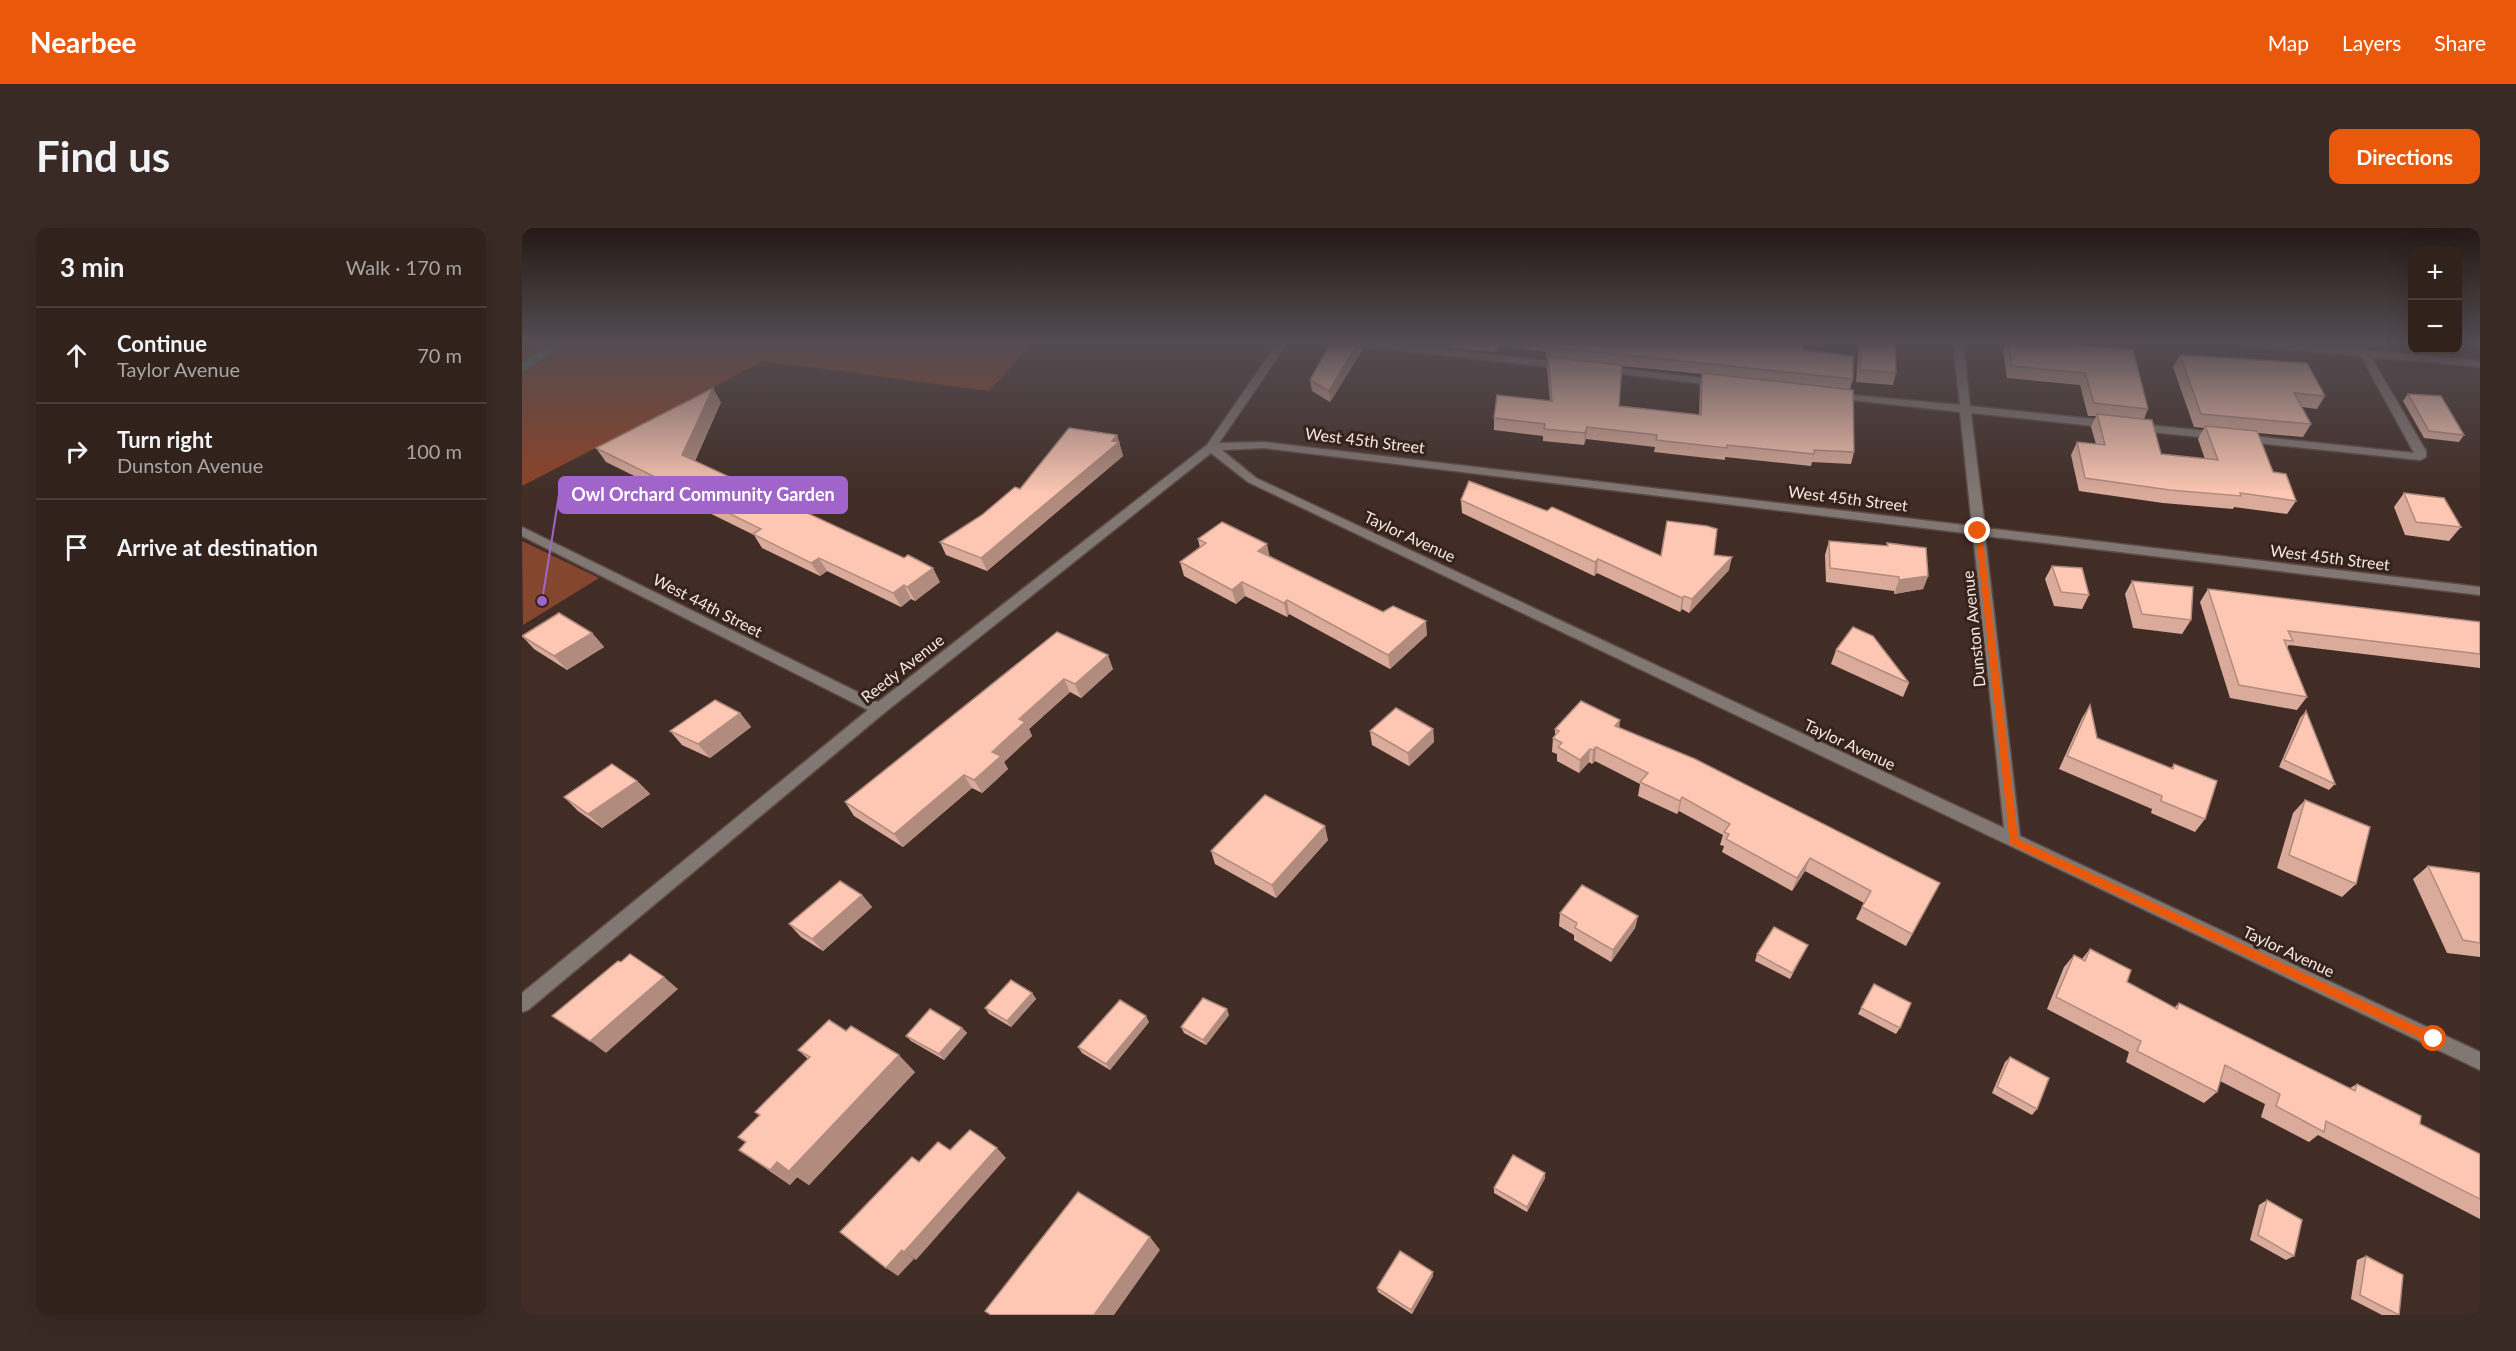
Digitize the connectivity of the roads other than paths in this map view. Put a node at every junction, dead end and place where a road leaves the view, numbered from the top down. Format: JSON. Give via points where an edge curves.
{"nodes":[{"id":1,"x":1248,"y":393,"type":"edge"},
{"id":2,"x":1963,"y":393,"type":"edge"},
{"id":3,"x":2390,"y":393,"type":"edge"},
{"id":4,"x":1826,"y":394,"type":"edge"},
{"id":5,"x":1964,"y":406,"type":"junction"},
{"id":6,"x":1211,"y":447,"type":"junction"},
{"id":7,"x":522,"y":531,"type":"edge"},
{"id":8,"x":1978,"y":531,"type":"junction"},
{"id":9,"x":2480,"y":591,"type":"edge"},
{"id":10,"x":879,"y":709,"type":"junction"},
{"id":11,"x":2013,"y":841,"type":"junction"},
{"id":12,"x":522,"y":1004,"type":"edge"},
{"id":13,"x":2480,"y":1061,"type":"edge"}],
"edges":[{"from":1,"to":6,"type":"street","name":"Reedy Avenue"},
{"from":2,"to":5,"type":"street","name":"Dunston Avenue"},
{"from":3,"to":5,"type":"street","via":[[2420,457]]},
{"from":4,"to":5,"type":"street"},
{"from":5,"to":8,"type":"street","name":"Dunston Avenue"},
{"from":6,"to":8,"type":"street","name":"West 45th Street","via":[[1264,445]]},
{"from":6,"to":10,"type":"street","name":"Reedy Avenue"},
{"from":6,"to":11,"type":"street","name":"Taylor Avenue","via":[[1252,480]]},
{"from":7,"to":10,"type":"street","name":"West 44th Street"},
{"from":8,"to":9,"type":"street","name":"West 45th Street"},
{"from":8,"to":11,"type":"street","name":"Dunston Avenue"},
{"from":10,"to":12,"type":"street","name":"Reedy Avenue"},
{"from":11,"to":13,"type":"street","name":"Taylor Avenue"}]}
